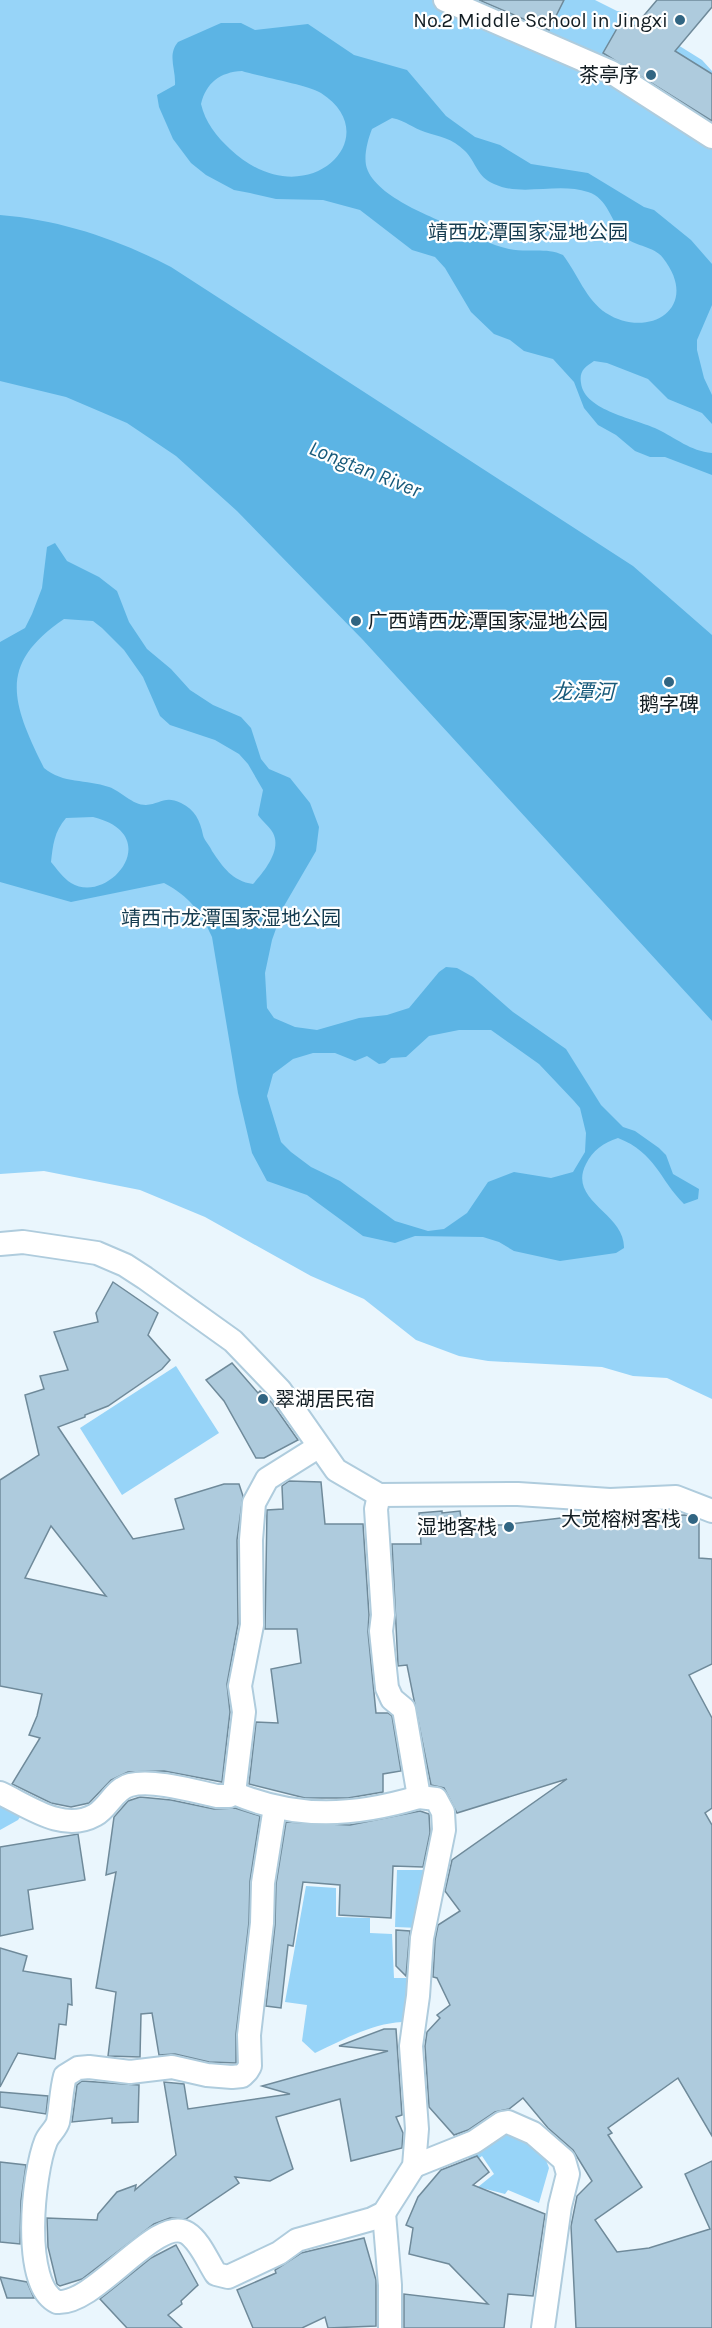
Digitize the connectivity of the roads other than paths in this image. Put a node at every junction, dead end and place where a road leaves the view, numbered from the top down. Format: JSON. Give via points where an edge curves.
{"nodes":[{"id":1,"x":445,"y":0,"type":"edge"},
{"id":2,"x":712,"y":137,"type":"edge"},
{"id":3,"x":0,"y":1244,"type":"edge"},
{"id":4,"x":318,"y":1447,"type":"junction"},
{"id":5,"x":379,"y":1495,"type":"junction"},
{"id":6,"x":712,"y":1510,"type":"edge"},
{"id":7,"x":234,"y":1792,"type":"junction"},
{"id":8,"x":0,"y":1793,"type":"edge"},
{"id":9,"x":419,"y":1797,"type":"junction"},
{"id":10,"x":275,"y":1807,"type":"junction"},
{"id":11,"x":414,"y":2166,"type":"junction"},
{"id":12,"x":384,"y":2213,"type":"junction"},
{"id":13,"x":390,"y":2328,"type":"edge"},
{"id":14,"x":543,"y":2328,"type":"edge"}],
"edges":[{"from":1,"to":2,"type":"street","via":[[610,72]]},
{"from":3,"to":4,"type":"street","via":[[22,1242],[72,1248],[125,1265],[233,1341],[280,1390]]},
{"from":4,"to":5,"type":"street","via":[[336,1470]]},
{"from":4,"to":7,"type":"street","via":[[267,1479],[254,1503],[252,1625],[240,1686],[244,1712]]},
{"from":5,"to":6,"type":"street","via":[[518,1494],[610,1500],[676,1497]]},
{"from":5,"to":9,"type":"street","via":[[376,1509],[385,1678],[393,1699],[404,1709]]},
{"from":7,"to":8,"type":"street","via":[[217,1796],[137,1783],[120,1789],[95,1815],[65,1820],[37,1813]]},
{"from":7,"to":10,"type":"street"},
{"from":9,"to":10,"type":"street","via":[[370,1810],[338,1813]]},
{"from":9,"to":11,"type":"street","via":[[440,1803],[444,1830],[422,1938],[411,2046],[417,2129]]},
{"from":10,"to":12,"type":"street","via":[[262,1894],[249,2035],[250,2066],[242,2076],[232,2077],[172,2067],[130,2072],[89,2067],[70,2071],[63,2084],[57,2125],[46,2140],[35,2183],[33,2222],[40,2280],[51,2299],[73,2299],[154,2241],[178,2230],[199,2245],[216,2274],[228,2277],[297,2240]]},
{"from":11,"to":12,"type":"street"},
{"from":11,"to":14,"type":"street","via":[[474,2142],[508,2122],[533,2133],[564,2160],[568,2174]]},
{"from":12,"to":13,"type":"street"}]}
